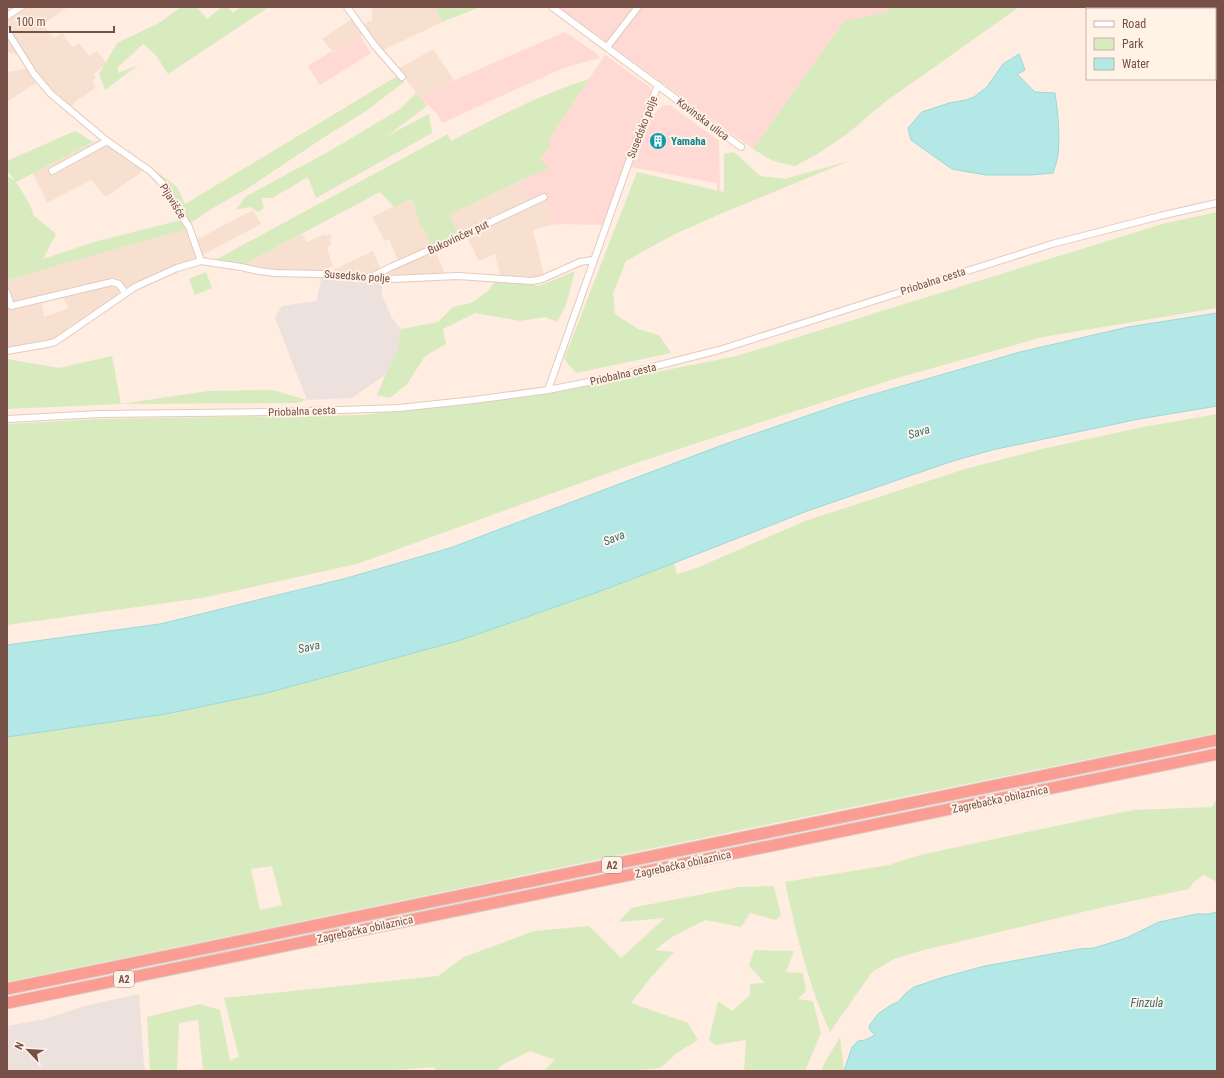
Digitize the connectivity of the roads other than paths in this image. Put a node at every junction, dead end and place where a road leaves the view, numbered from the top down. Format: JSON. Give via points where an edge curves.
{"nodes":[{"id":1,"x":21,"y":7,"type":"edge"},
{"id":2,"x":346,"y":7,"type":"edge"},
{"id":3,"x":552,"y":7,"type":"edge"},
{"id":4,"x":638,"y":7,"type":"edge"},
{"id":5,"x":7,"y":16,"type":"edge"},
{"id":6,"x":7,"y":31,"type":"edge"},
{"id":7,"x":607,"y":47,"type":"junction"},
{"id":8,"x":402,"y":77,"type":"dead end"},
{"id":9,"x":658,"y":85,"type":"junction"},
{"id":10,"x":107,"y":141,"type":"junction"},
{"id":11,"x":741,"y":147,"type":"dead end"},
{"id":12,"x":52,"y":171,"type":"dead end"},
{"id":13,"x":544,"y":197,"type":"dead end"},
{"id":14,"x":1217,"y":203,"type":"edge"},
{"id":15,"x":593,"y":260,"type":"junction"},
{"id":16,"x":201,"y":261,"type":"junction"},
{"id":17,"x":372,"y":277,"type":"junction"},
{"id":18,"x":7,"y":293,"type":"edge"},
{"id":19,"x":125,"y":293,"type":"junction"},
{"id":20,"x":7,"y":351,"type":"edge"},
{"id":21,"x":548,"y":390,"type":"junction"},
{"id":22,"x":7,"y":419,"type":"edge"},
{"id":23,"x":1217,"y":740,"type":"edge"},
{"id":24,"x":1217,"y":754,"type":"edge"},
{"id":25,"x":7,"y":989,"type":"edge"},
{"id":26,"x":7,"y":1003,"type":"edge"}],
"edges":[{"from":1,"to":5,"type":"street"},
{"from":2,"to":8,"type":"street"},
{"from":3,"to":7,"type":"street","name":"Kovinska ulica"},
{"from":4,"to":7,"type":"street"},
{"from":6,"to":10,"type":"street","name":"Pijavišće","via":[[34,74],[51,94]]},
{"from":7,"to":9,"type":"street","name":"Kovinska ulica"},
{"from":9,"to":11,"type":"street","name":"Kovinska ulica"},
{"from":9,"to":15,"type":"street","name":"Susedsko polje"},
{"from":10,"to":12,"type":"street"},
{"from":10,"to":16,"type":"street","name":"Pijavišće","via":[[150,170],[167,188],[189,227]]},
{"from":13,"to":17,"type":"street","name":"Bukovinčev put"},
{"from":14,"to":21,"type":"street","name":"Priobalna cesta","via":[[1052,244],[719,350],[613,377]]},
{"from":15,"to":17,"type":"street","name":"Susedsko polje","via":[[580,262],[532,281],[458,276],[392,279]]},
{"from":15,"to":21,"type":"street","name":"Susedsko polje"},
{"from":16,"to":17,"type":"street","name":"Susedsko polje","via":[[275,273]]},
{"from":16,"to":19,"type":"street","name":"Susedsko polje","via":[[177,268]]},
{"from":18,"to":19,"type":"street","via":[[11,306],[112,282],[119,284]]},
{"from":19,"to":20,"type":"street","name":"Susedsko polje","via":[[55,342]]},
{"from":21,"to":22,"type":"street","name":"Priobalna cesta","via":[[399,408],[99,414]]},
{"from":23,"to":25,"type":"highway","name":"Zagrebačka obilaznica","number":"A2"},
{"from":24,"to":26,"type":"highway","name":"Zagrebačka obilaznica","number":"A2"}]}
